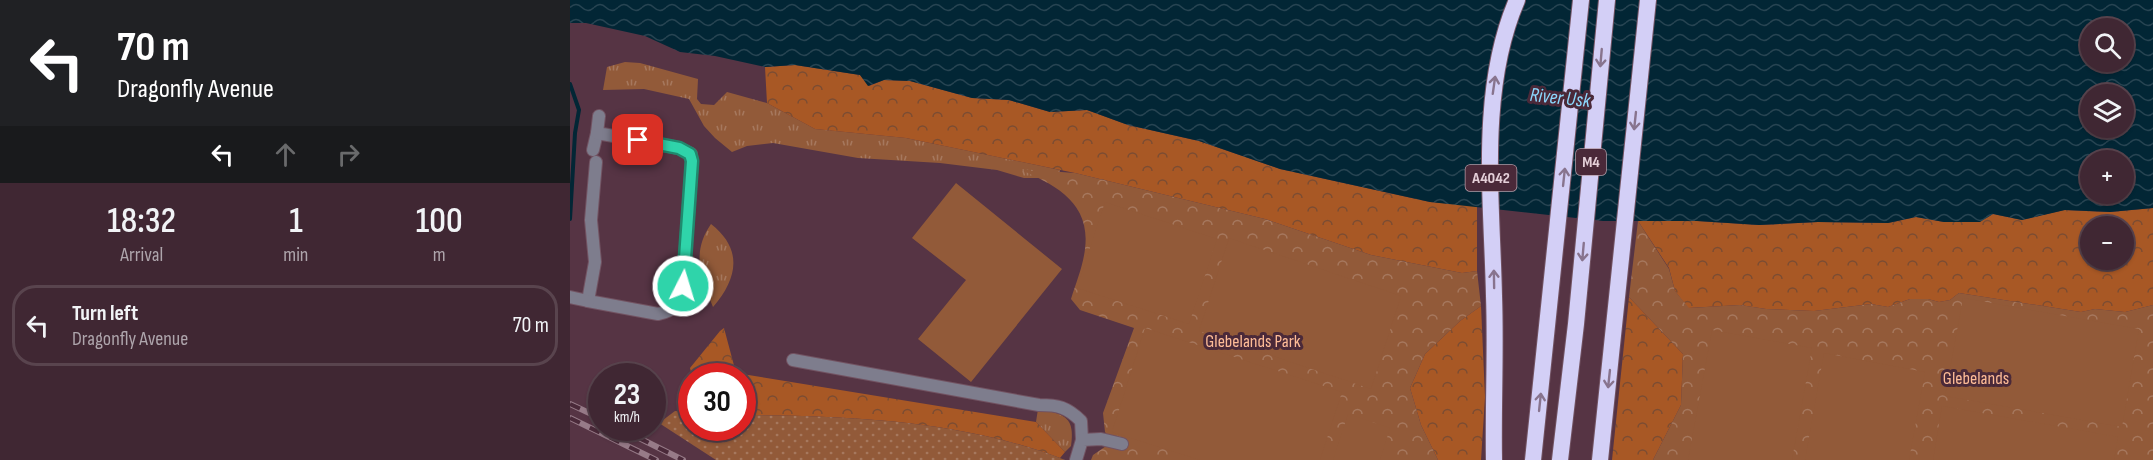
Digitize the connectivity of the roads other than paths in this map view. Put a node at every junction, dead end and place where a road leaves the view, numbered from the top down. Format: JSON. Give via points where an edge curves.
{"nodes":[{"id":1,"x":1517,"y":0,"type":"edge"},
{"id":2,"x":1581,"y":0,"type":"edge"},
{"id":3,"x":1607,"y":0,"type":"edge"},
{"id":4,"x":1648,"y":0,"type":"edge"},
{"id":5,"x":599,"y":116,"type":"dead end"},
{"id":6,"x":597,"y":132,"type":"junction"},
{"id":7,"x":570,"y":297,"type":"edge"},
{"id":8,"x":588,"y":301,"type":"junction"},
{"id":9,"x":793,"y":360,"type":"dead end"},
{"id":10,"x":1082,"y":440,"type":"junction"},
{"id":11,"x":1122,"y":444,"type":"dead end"},
{"id":12,"x":1494,"y":459,"type":"edge"},
{"id":13,"x":1076,"y":460,"type":"edge"},
{"id":14,"x":1533,"y":460,"type":"edge"},
{"id":15,"x":1560,"y":460,"type":"edge"},
{"id":16,"x":1600,"y":460,"type":"edge"}],
"edges":[{"from":12,"to":1,"type":"highway","number":"A4042","one_way":true,"via":[[1492,97],[1497,62]]},
{"from":14,"to":2,"type":"highway","number":"M4","one_way":true},
{"from":3,"to":15,"type":"highway","number":"M4","one_way":true},
{"from":4,"to":16,"type":"highway","one_way":true},
{"from":5,"to":6,"type":"street"},
{"from":6,"to":8,"type":"street","via":[[591,220],[595,262]]},
{"from":6,"to":8,"type":"street","via":[[679,148],[690,154],[692,161],[683,286],[675,307],[658,314]]},
{"from":7,"to":8,"type":"street"},
{"from":9,"to":10,"type":"street","via":[[1039,405],[1059,405],[1081,421]]},
{"from":10,"to":11,"type":"street"},
{"from":10,"to":13,"type":"street"}]}
